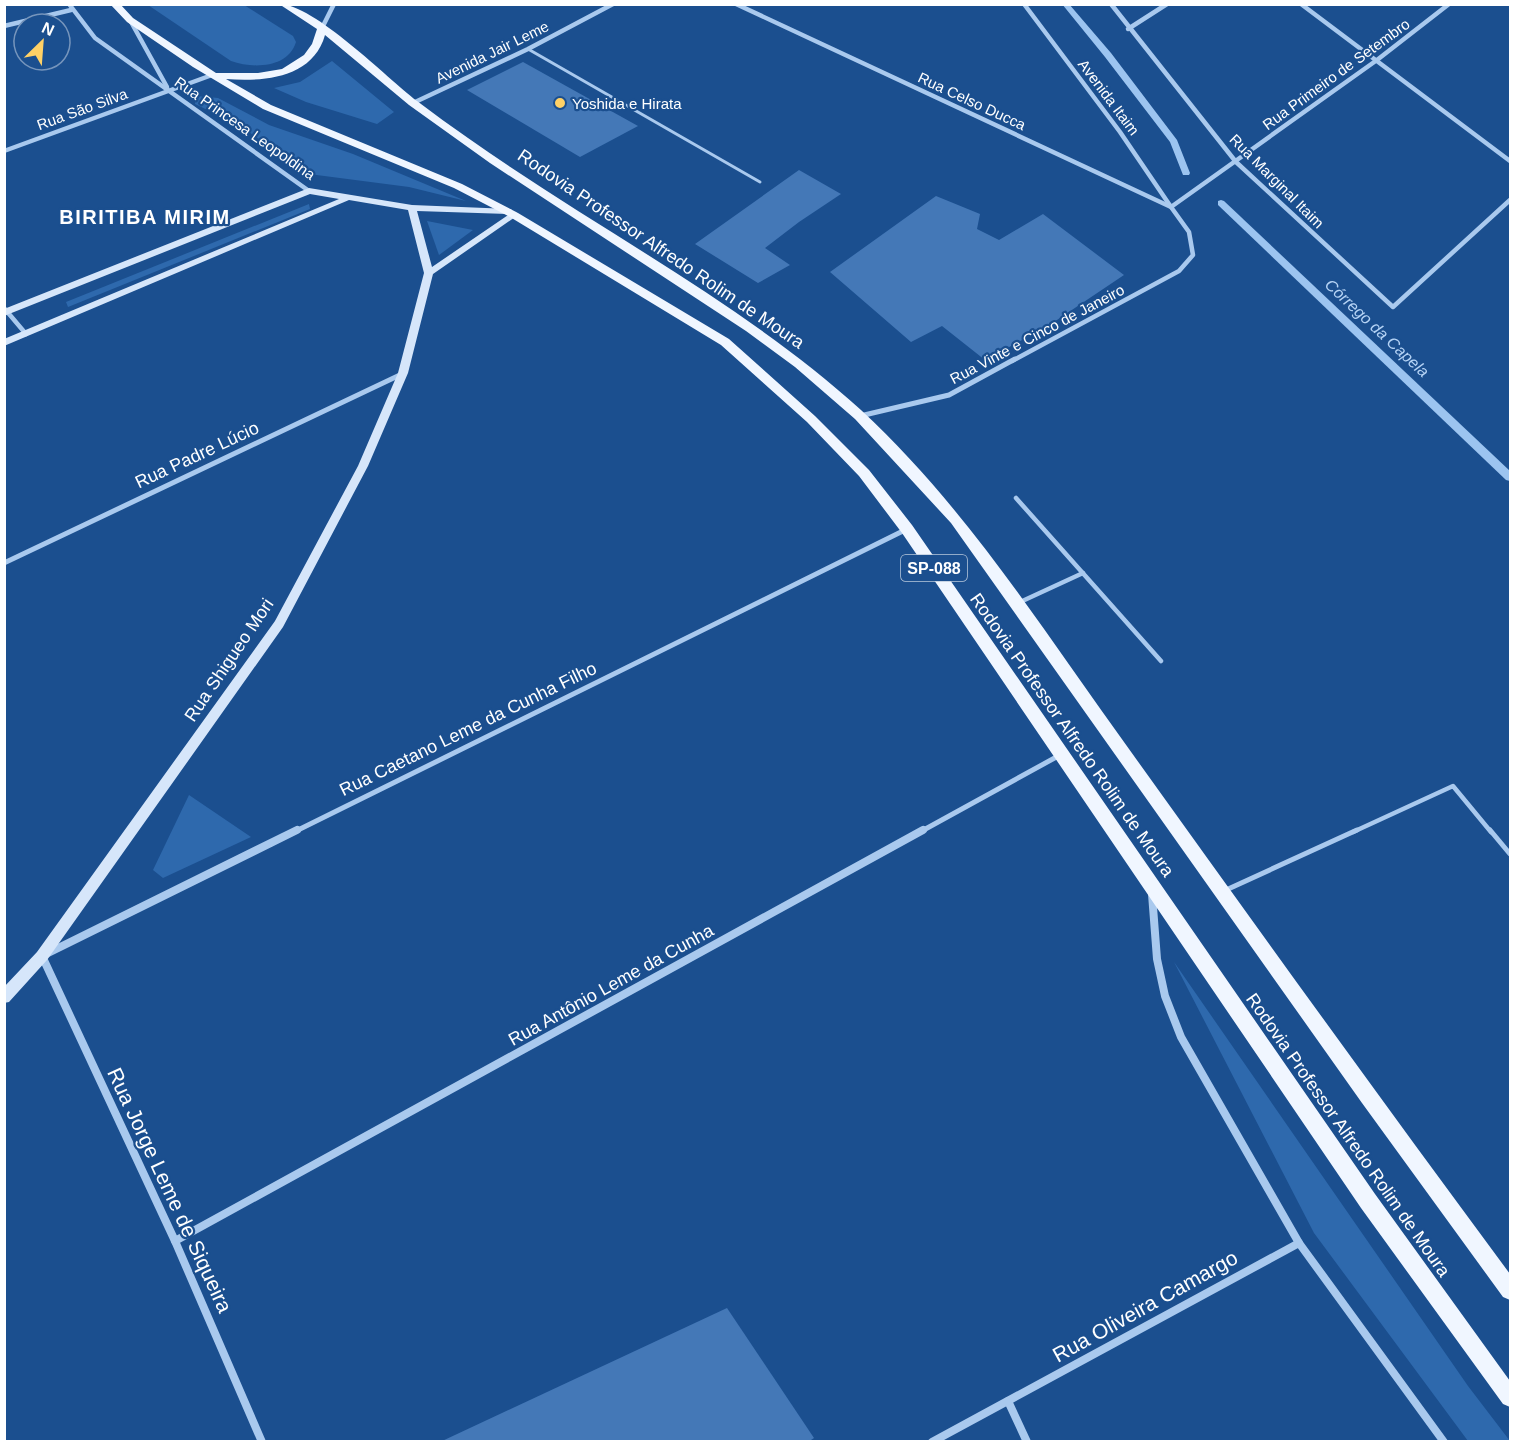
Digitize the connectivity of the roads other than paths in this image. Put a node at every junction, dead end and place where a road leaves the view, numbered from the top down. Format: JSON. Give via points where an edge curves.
{"nodes":[{"id":1,"x":114,"y":4,"type":"edge"},
{"id":2,"x":284,"y":4,"type":"edge"},
{"id":3,"x":334,"y":4,"type":"edge"},
{"id":4,"x":613,"y":4,"type":"edge"},
{"id":5,"x":736,"y":4,"type":"edge"},
{"id":6,"x":1024,"y":4,"type":"edge"},
{"id":7,"x":1111,"y":4,"type":"edge"},
{"id":8,"x":1167,"y":4,"type":"edge"},
{"id":9,"x":1301,"y":4,"type":"edge"},
{"id":10,"x":1449,"y":4,"type":"edge"},
{"id":11,"x":70,"y":7,"type":"edge"},
{"id":12,"x":130,"y":20,"type":"junction"},
{"id":13,"x":4,"y":26,"type":"edge"},
{"id":14,"x":322,"y":28,"type":"junction"},
{"id":15,"x":1128,"y":28,"type":"junction"},
{"id":16,"x":528,"y":49,"type":"junction"},
{"id":17,"x":1377,"y":60,"type":"junction"},
{"id":18,"x":212,"y":75,"type":"junction"},
{"id":19,"x":168,"y":90,"type":"junction"},
{"id":20,"x":413,"y":104,"type":"junction"},
{"id":21,"x":4,"y":151,"type":"edge"},
{"id":22,"x":1510,"y":161,"type":"edge"},
{"id":23,"x":1236,"y":162,"type":"junction"},
{"id":24,"x":760,"y":182,"type":"dead end"},
{"id":25,"x":309,"y":191,"type":"junction"},
{"id":26,"x":347,"y":199,"type":"junction"},
{"id":27,"x":1510,"y":200,"type":"edge"},
{"id":28,"x":1171,"y":207,"type":"junction"},
{"id":29,"x":412,"y":208,"type":"junction"},
{"id":30,"x":511,"y":213,"type":"junction"},
{"id":31,"x":1189,"y":232,"type":"joint"},
{"id":32,"x":429,"y":273,"type":"junction"},
{"id":33,"x":6,"y":311,"type":"edge"},
{"id":34,"x":26,"y":334,"type":"junction"},
{"id":35,"x":4,"y":343,"type":"edge"},
{"id":36,"x":403,"y":374,"type":"junction"},
{"id":37,"x":859,"y":416,"type":"junction"},
{"id":38,"x":1016,"y":498,"type":"dead end"},
{"id":39,"x":907,"y":529,"type":"junction"},
{"id":40,"x":4,"y":563,"type":"edge"},
{"id":41,"x":1083,"y":573,"type":"junction"},
{"id":42,"x":1016,"y":604,"type":"junction"},
{"id":43,"x":1161,"y":662,"type":"dead end"},
{"id":44,"x":1060,"y":756,"type":"junction"},
{"id":45,"x":1510,"y":854,"type":"edge"},
{"id":46,"x":1152,"y":885,"type":"junction"},
{"id":47,"x":1221,"y":892,"type":"junction"},
{"id":48,"x":42,"y":956,"type":"junction"},
{"id":49,"x":4,"y":996,"type":"edge"},
{"id":50,"x":175,"y":1241,"type":"junction"},
{"id":51,"x":1299,"y":1243,"type":"junction"},
{"id":52,"x":1510,"y":1290,"type":"edge"},
{"id":53,"x":1510,"y":1397,"type":"edge"},
{"id":54,"x":1008,"y":1401,"type":"junction"},
{"id":55,"x":262,"y":1442,"type":"edge"},
{"id":56,"x":932,"y":1442,"type":"edge"},
{"id":57,"x":1027,"y":1442,"type":"edge"},
{"id":58,"x":1444,"y":1442,"type":"edge"}],
"edges":[{"from":1,"to":12,"type":"main road","name":"Rodovia Professor Alfredo Rolim de Moura","number":"SP-088"},
{"from":2,"to":14,"type":"main road","name":"Rodovia Professor Alfredo Rolim de Moura","number":"SP-088"},
{"from":3,"to":14,"type":"street"},
{"from":4,"to":16,"type":"street","name":"Avenida Jair Leme"},
{"from":5,"to":28,"type":"street","name":"Rua Celso Ducca"},
{"from":6,"to":28,"type":"street","name":"Avenida Itaim"},
{"from":7,"to":15,"type":"street","name":"Rua Marginal Itaim"},
{"from":8,"to":15,"type":"street"},
{"from":9,"to":17,"type":"street"},
{"from":10,"to":17,"type":"street","name":"Rua Primeiro de Setembro"},
{"from":11,"to":13,"type":"street"},
{"from":11,"to":19,"type":"street","name":"Rua Princesa Leopoldina","via":[[95,38]]},
{"from":12,"to":18,"type":"main road","name":"Rodovia Professor Alfredo Rolim de Moura","number":"SP-088"},
{"from":12,"to":19,"type":"street"},
{"from":14,"to":18,"type":"main road","via":[[316,47],[294,67],[261,76]]},
{"from":14,"to":20,"type":"main road","name":"Rodovia Professor Alfredo Rolim de Moura","number":"SP-088"},
{"from":15,"to":23,"type":"street","name":"Rua Marginal Itaim"},
{"from":16,"to":20,"type":"street","name":"Avenida Jair Leme"},
{"from":16,"to":24,"type":"lane"},
{"from":17,"to":22,"type":"street"},
{"from":17,"to":23,"type":"street","name":"Rua Primeiro de Setembro"},
{"from":18,"to":19,"type":"street","name":"Rua São Silva"},
{"from":18,"to":30,"type":"main road","name":"Rodovia Professor Alfredo Rolim de Moura","number":"SP-088","via":[[267,107],[413,166]]},
{"from":19,"to":21,"type":"street","name":"Rua São Silva"},
{"from":19,"to":25,"type":"street","name":"Rua Princesa Leopoldina"},
{"from":20,"to":37,"type":"main road","name":"Rodovia Professor Alfredo Rolim de Moura","number":"SP-088","via":[[750,328]]},
{"from":23,"to":27,"type":"street","name":"Rua Marginal Itaim","via":[[1393,307]]},
{"from":23,"to":28,"type":"street","name":"Rua Primeiro de Setembro"},
{"from":25,"to":26,"type":"street","name":"Rua Princesa Leopoldina"},
{"from":25,"to":33,"type":"street"},
{"from":26,"to":29,"type":"street","name":"Rua Princesa Leopoldina"},
{"from":26,"to":34,"type":"street"},
{"from":28,"to":31,"type":"street","name":"Rua Celso Ducca"},
{"from":29,"to":30,"type":"street","name":"Rua Princesa Leopoldina"},
{"from":29,"to":32,"type":"street"},
{"from":30,"to":32,"type":"street"},
{"from":30,"to":39,"type":"main road","name":"Rodovia Professor Alfredo Rolim de Moura","number":"SP-088","via":[[725,342],[864,473]]},
{"from":31,"to":37,"type":"street","name":"Rua Vinte e Cinco de Janeiro","via":[[1193,255],[1179,271],[949,394]]},
{"from":32,"to":36,"type":"street","name":"Rua Shigueo Mori"},
{"from":33,"to":34,"type":"street"},
{"from":34,"to":35,"type":"street"},
{"from":36,"to":40,"type":"street","name":"Rua Padre Lúcio"},
{"from":36,"to":48,"type":"street","name":"Rua Shigueo Mori","via":[[363,466],[279,624]]},
{"from":37,"to":42,"type":"main road","name":"Rodovia Professor Alfredo Rolim de Moura","number":"SP-088","via":[[956,519]]},
{"from":38,"to":41,"type":"lane"},
{"from":39,"to":44,"type":"main road","name":"Rodovia Professor Alfredo Rolim de Moura","number":"SP-088"},
{"from":39,"to":48,"type":"street","name":"Rua Caetano Leme da Cunha Filho"},
{"from":41,"to":42,"type":"lane"},
{"from":41,"to":43,"type":"lane"},
{"from":42,"to":47,"type":"main road","name":"Rodovia Professor Alfredo Rolim de Moura","number":"SP-088"},
{"from":44,"to":46,"type":"main road","name":"Rodovia Professor Alfredo Rolim de Moura","number":"SP-088"},
{"from":44,"to":50,"type":"street","name":"Rua Antônio Leme da Cunha"},
{"from":45,"to":47,"type":"lane","via":[[1453,786]]},
{"from":46,"to":51,"type":"street","via":[[1157,959],[1180,1037]]},
{"from":46,"to":53,"type":"main road","name":"Rodovia Professor Alfredo Rolim de Moura","number":"SP-088","via":[[1368,1201]]},
{"from":47,"to":52,"type":"main road","name":"Rodovia Professor Alfredo Rolim de Moura","number":"SP-088"},
{"from":48,"to":49,"type":"street","name":"Rua Shigueo Mori"},
{"from":48,"to":50,"type":"street","name":"Rua Jorge Leme de Siqueira"},
{"from":50,"to":55,"type":"street","name":"Rua Jorge Leme de Siqueira"},
{"from":51,"to":54,"type":"street","name":"Rua Oliveira Camargo"},
{"from":51,"to":58,"type":"street"},
{"from":54,"to":56,"type":"street","name":"Rua Oliveira Camargo"},
{"from":54,"to":57,"type":"street"}]}
